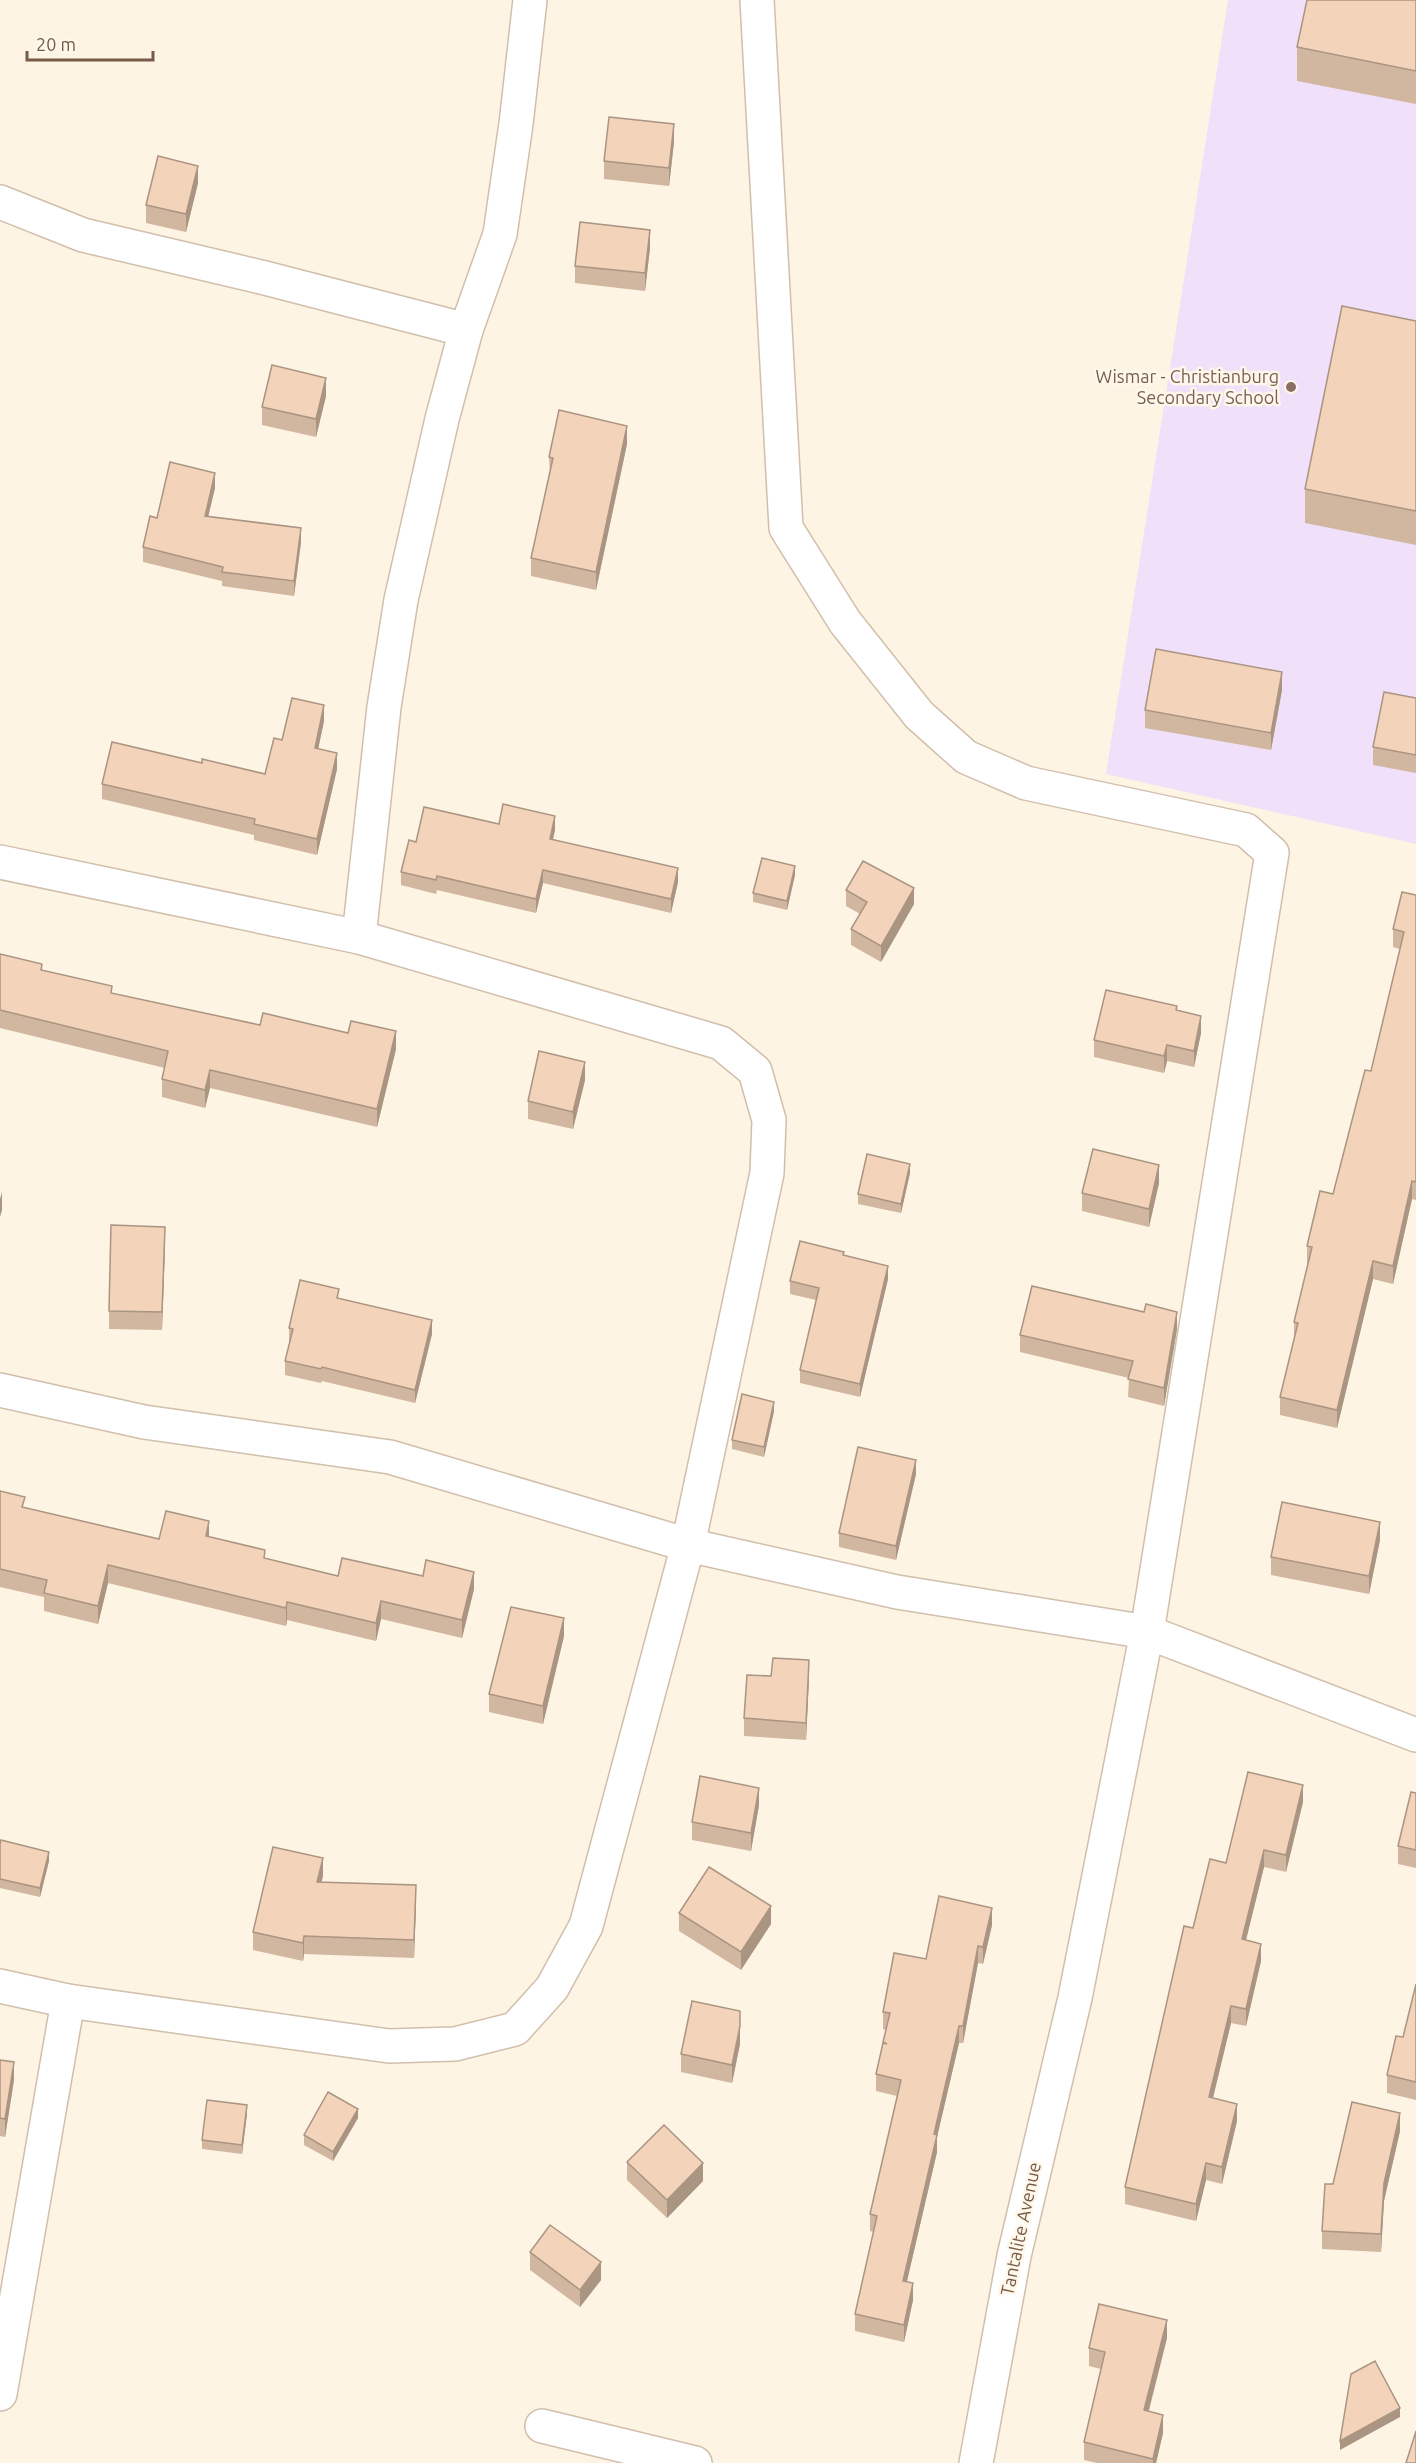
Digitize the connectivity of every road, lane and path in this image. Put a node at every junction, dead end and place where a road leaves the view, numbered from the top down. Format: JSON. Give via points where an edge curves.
{"nodes":[{"id":1,"x":530,"y":0,"type":"edge"},
{"id":2,"x":757,"y":0,"type":"edge"},
{"id":3,"x":0,"y":202,"type":"edge"},
{"id":4,"x":466,"y":330,"type":"junction"},
{"id":5,"x":0,"y":862,"type":"edge"},
{"id":6,"x":358,"y":937,"type":"junction"},
{"id":7,"x":0,"y":1390,"type":"edge"},
{"id":8,"x":688,"y":1545,"type":"junction"},
{"id":9,"x":1147,"y":1632,"type":"junction"},
{"id":10,"x":1416,"y":1735,"type":"edge"},
{"id":11,"x":0,"y":1986,"type":"edge"},
{"id":12,"x":68,"y":2001,"type":"junction"},
{"id":13,"x":0,"y":2394,"type":"edge"},
{"id":14,"x":542,"y":2426,"type":"dead end"},
{"id":15,"x":695,"y":2463,"type":"edge"},
{"id":16,"x":976,"y":2463,"type":"edge"}],
"edges":[{"from":1,"to":4,"type":"street","via":[[500,234]]},
{"from":2,"to":9,"type":"street","name":"Tantalite Avenue","via":[[786,528],[845,622],[919,716],[966,758],[1026,783],[1246,830],[1272,853]]},
{"from":3,"to":4,"type":"street","via":[[83,235]]},
{"from":4,"to":6,"type":"street","via":[[401,600],[384,707]]},
{"from":5,"to":6,"type":"street"},
{"from":6,"to":8,"type":"street","via":[[721,1043],[755,1071],[769,1120],[767,1173]]},
{"from":7,"to":8,"type":"street","via":[[144,1422],[390,1457]]},
{"from":8,"to":9,"type":"street","via":[[897,1592]]},
{"from":8,"to":12,"type":"street","via":[[586,1926],[552,1988],[515,2029],[455,2044],[389,2046]]},
{"from":9,"to":10,"type":"street"},
{"from":9,"to":16,"type":"street","name":"Tantalite Avenue","via":[[1075,1998],[1014,2256]]},
{"from":11,"to":12,"type":"street"},
{"from":12,"to":13,"type":"street"},
{"from":14,"to":15,"type":"street"}]}
